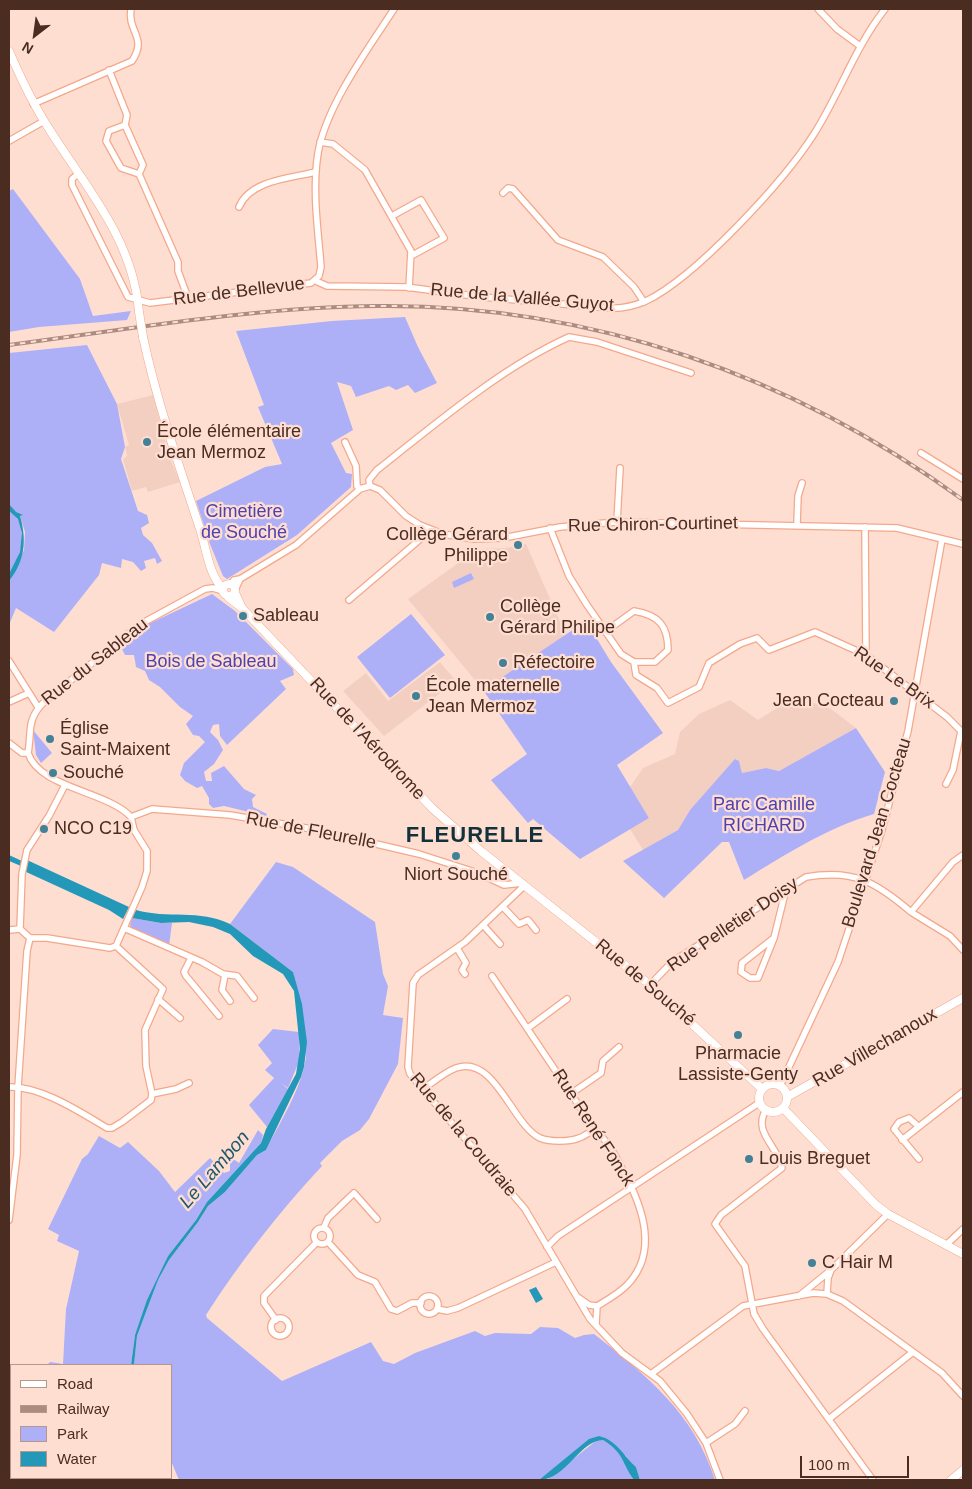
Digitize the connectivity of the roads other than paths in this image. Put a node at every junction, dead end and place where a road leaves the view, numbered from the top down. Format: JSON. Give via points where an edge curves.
{"nodes":[{"id":1,"x":131,"y":9,"type":"edge"},
{"id":2,"x":818,"y":9,"type":"edge"},
{"id":3,"x":885,"y":9,"type":"edge"},
{"id":4,"x":392,"y":10,"type":"edge"},
{"id":5,"x":860,"y":46,"type":"junction"},
{"id":6,"x":9,"y":51,"type":"edge"},
{"id":7,"x":110,"y":70,"type":"junction"},
{"id":8,"x":34,"y":104,"type":"junction"},
{"id":9,"x":44,"y":121,"type":"junction"},
{"id":10,"x":126,"y":125,"type":"junction"},
{"id":11,"x":9,"y":141,"type":"edge"},
{"id":12,"x":320,"y":142,"type":"junction"},
{"id":13,"x":316,"y":172,"type":"junction"},
{"id":14,"x":79,"y":173,"type":"junction"},
{"id":15,"x":139,"y":174,"type":"junction"},
{"id":16,"x":503,"y":193,"type":"dead end"},
{"id":17,"x":239,"y":207,"type":"dead end"},
{"id":18,"x":392,"y":216,"type":"junction"},
{"id":19,"x":411,"y":256,"type":"junction"},
{"id":20,"x":316,"y":281,"type":"junction"},
{"id":21,"x":409,"y":288,"type":"junction"},
{"id":22,"x":188,"y":298,"type":"junction"},
{"id":23,"x":138,"y":301,"type":"junction"},
{"id":24,"x":644,"y":302,"type":"junction"},
{"id":25,"x":691,"y":373,"type":"dead end"},
{"id":26,"x":346,"y":442,"type":"dead end"},
{"id":27,"x":921,"y":453,"type":"dead end"},
{"id":28,"x":620,"y":468,"type":"dead end"},
{"id":29,"x":963,"y":479,"type":"edge"},
{"id":30,"x":802,"y":483,"type":"dead end"},
{"id":31,"x":370,"y":486,"type":"junction"},
{"id":32,"x":360,"y":489,"type":"junction"},
{"id":33,"x":617,"y":522,"type":"junction"},
{"id":34,"x":797,"y":524,"type":"junction"},
{"id":35,"x":865,"y":527,"type":"junction"},
{"id":36,"x":550,"y":528,"type":"junction"},
{"id":37,"x":431,"y":530,"type":"junction"},
{"id":38,"x":942,"y":539,"type":"junction"},
{"id":39,"x":963,"y":544,"type":"edge"},
{"id":40,"x":229,"y":590,"type":"junction"},
{"id":41,"x":349,"y":600,"type":"dead end"},
{"id":42,"x":605,"y":632,"type":"junction"},
{"id":43,"x":866,"y":655,"type":"junction"},
{"id":44,"x":9,"y":661,"type":"edge"},
{"id":45,"x":634,"y":662,"type":"junction"},
{"id":46,"x":915,"y":692,"type":"junction"},
{"id":47,"x":29,"y":693,"type":"junction"},
{"id":48,"x":9,"y":702,"type":"edge"},
{"id":49,"x":38,"y":707,"type":"junction"},
{"id":50,"x":962,"y":732,"type":"edge"},
{"id":51,"x":9,"y":742,"type":"edge"},
{"id":52,"x":28,"y":753,"type":"junction"},
{"id":53,"x":946,"y":784,"type":"dead end"},
{"id":54,"x":65,"y":785,"type":"junction"},
{"id":55,"x":131,"y":817,"type":"junction"},
{"id":56,"x":963,"y":855,"type":"edge"},
{"id":57,"x":507,"y":872,"type":"junction"},
{"id":58,"x":489,"y":878,"type":"junction"},
{"id":59,"x":866,"y":880,"type":"junction"},
{"id":60,"x":523,"y":884,"type":"junction"},
{"id":61,"x":786,"y":889,"type":"junction"},
{"id":62,"x":503,"y":907,"type":"junction"},
{"id":63,"x":911,"y":912,"type":"junction"},
{"id":64,"x":484,"y":925,"type":"junction"},
{"id":65,"x":124,"y":928,"type":"junction"},
{"id":66,"x":20,"y":929,"type":"junction"},
{"id":67,"x":9,"y":930,"type":"edge"},
{"id":68,"x":536,"y":930,"type":"dead end"},
{"id":69,"x":30,"y":938,"type":"junction"},
{"id":70,"x":774,"y":938,"type":"junction"},
{"id":71,"x":500,"y":944,"type":"dead end"},
{"id":72,"x":116,"y":946,"type":"junction"},
{"id":73,"x":457,"y":948,"type":"junction"},
{"id":74,"x":963,"y":950,"type":"edge"},
{"id":75,"x":191,"y":958,"type":"junction"},
{"id":76,"x":465,"y":974,"type":"dead end"},
{"id":77,"x":225,"y":975,"type":"junction"},
{"id":78,"x":492,"y":976,"type":"dead end"},
{"id":79,"x":650,"y":985,"type":"junction"},
{"id":80,"x":254,"y":998,"type":"dead end"},
{"id":81,"x":963,"y":998,"type":"edge"},
{"id":82,"x":158,"y":999,"type":"junction"},
{"id":83,"x":567,"y":999,"type":"dead end"},
{"id":84,"x":230,"y":1001,"type":"dead end"},
{"id":85,"x":219,"y":1016,"type":"dead end"},
{"id":86,"x":180,"y":1018,"type":"dead end"},
{"id":87,"x":528,"y":1028,"type":"junction"},
{"id":88,"x":619,"y":1047,"type":"dead end"},
{"id":89,"x":189,"y":1083,"type":"dead end"},
{"id":90,"x":18,"y":1086,"type":"junction"},
{"id":91,"x":780,"y":1086,"type":"junction"},
{"id":92,"x":9,"y":1087,"type":"edge"},
{"id":93,"x":424,"y":1089,"type":"junction"},
{"id":94,"x":762,"y":1089,"type":"junction"},
{"id":95,"x":963,"y":1092,"type":"edge"},
{"id":96,"x":572,"y":1093,"type":"junction"},
{"id":97,"x":152,"y":1094,"type":"junction"},
{"id":98,"x":787,"y":1097,"type":"junction"},
{"id":99,"x":760,"y":1103,"type":"junction"},
{"id":100,"x":783,"y":1108,"type":"junction"},
{"id":101,"x":766,"y":1110,"type":"junction"},
{"id":102,"x":918,"y":1126,"type":"junction"},
{"id":103,"x":596,"y":1131,"type":"junction"},
{"id":104,"x":902,"y":1140,"type":"junction"},
{"id":105,"x":919,"y":1159,"type":"dead end"},
{"id":106,"x":632,"y":1187,"type":"junction"},
{"id":107,"x":888,"y":1214,"type":"junction"},
{"id":108,"x":377,"y":1219,"type":"dead end"},
{"id":109,"x":9,"y":1220,"type":"edge"},
{"id":110,"x":324,"y":1227,"type":"junction"},
{"id":111,"x":963,"y":1229,"type":"edge"},
{"id":112,"x":317,"y":1242,"type":"junction"},
{"id":113,"x":328,"y":1242,"type":"junction"},
{"id":114,"x":946,"y":1245,"type":"junction"},
{"id":115,"x":547,"y":1247,"type":"junction"},
{"id":116,"x":963,"y":1254,"type":"edge"},
{"id":117,"x":556,"y":1262,"type":"junction"},
{"id":118,"x":831,"y":1270,"type":"junction"},
{"id":119,"x":827,"y":1294,"type":"junction"},
{"id":120,"x":798,"y":1297,"type":"junction"},
{"id":121,"x":579,"y":1298,"type":"junction"},
{"id":122,"x":421,"y":1303,"type":"junction"},
{"id":123,"x":754,"y":1303,"type":"junction"},
{"id":124,"x":597,"y":1306,"type":"junction"},
{"id":125,"x":437,"y":1309,"type":"junction"},
{"id":126,"x":276,"y":1320,"type":"dead end"},
{"id":127,"x":596,"y":1326,"type":"junction"},
{"id":128,"x":913,"y":1352,"type":"junction"},
{"id":129,"x":651,"y":1374,"type":"junction"},
{"id":130,"x":963,"y":1396,"type":"edge"},
{"id":131,"x":745,"y":1411,"type":"dead end"},
{"id":132,"x":830,"y":1419,"type":"junction"},
{"id":133,"x":706,"y":1443,"type":"junction"},
{"id":134,"x":963,"y":1470,"type":"edge"},
{"id":135,"x":720,"y":1480,"type":"edge"},
{"id":136,"x":872,"y":1480,"type":"edge"},
{"id":137,"x":951,"y":1480,"type":"edge"}],
"edges":[{"from":1,"to":7,"type":"street","via":[[138,50],[132,61]]},
{"from":2,"to":5,"type":"street"},
{"from":3,"to":5,"type":"street","name":"Rue de la Vallée Guyot"},
{"from":4,"to":12,"type":"street","name":"Rue de Bellevue","via":[[334,108]]},
{"from":5,"to":24,"type":"street","name":"Rue de la Vallée Guyot","via":[[822,121],[782,175],[698,263]]},
{"from":6,"to":8,"type":"street","name":"Rue de l'Aérodrome"},
{"from":7,"to":8,"type":"street"},
{"from":7,"to":10,"type":"street","via":[[127,115]]},
{"from":8,"to":9,"type":"street","name":"Rue de l'Aérodrome"},
{"from":9,"to":11,"type":"street"},
{"from":9,"to":14,"type":"street","name":"Rue de l'Aérodrome"},
{"from":10,"to":15,"type":"street","via":[[143,165]]},
{"from":10,"to":15,"type":"street","via":[[112,129],[106,141],[121,168]]},
{"from":12,"to":13,"type":"street","name":"Rue de Bellevue"},
{"from":12,"to":18,"type":"street","via":[[333,144],[365,170]]},
{"from":13,"to":17,"type":"street","via":[[258,187],[243,198]]},
{"from":13,"to":20,"type":"street","name":"Rue de Bellevue","via":[[321,267]]},
{"from":14,"to":23,"type":"street","name":"Rue de l'Aérodrome","via":[[120,239]]},
{"from":14,"to":23,"type":"street","via":[[71,182],[76,194],[124,292]]},
{"from":15,"to":22,"type":"street","via":[[178,262]]},
{"from":16,"to":24,"type":"street","via":[[508,188],[513,189],[558,240],[603,257],[634,287]]},
{"from":18,"to":19,"type":"street"},
{"from":18,"to":19,"type":"street","via":[[421,200],[444,238]]},
{"from":19,"to":21,"type":"street"},
{"from":20,"to":21,"type":"street","name":"Rue de la Vallée Guyot","via":[[327,286]]},
{"from":20,"to":22,"type":"street","name":"Rue de Bellevue"},
{"from":21,"to":24,"type":"street","name":"Rue de la Vallée Guyot","via":[[609,308]]},
{"from":22,"to":23,"type":"street","name":"Rue de Bellevue","via":[[150,303]]},
{"from":23,"to":40,"type":"street","name":"Rue de l'Aérodrome","bridge":true,"via":[[143,337],[172,443],[208,553],[218,577]]},
{"from":25,"to":31,"type":"street","via":[[596,342],[569,337],[458,406],[377,470],[369,480]]},
{"from":26,"to":32,"type":"street","via":[[356,466]]},
{"from":27,"to":29,"type":"street"},
{"from":28,"to":33,"type":"street"},
{"from":30,"to":34,"type":"street"},
{"from":31,"to":32,"type":"street"},
{"from":31,"to":37,"type":"street","name":"Rue Chiron-Courtinet","via":[[380,490],[406,516]]},
{"from":32,"to":40,"type":"street","via":[[304,539],[240,579]]},
{"from":33,"to":34,"type":"street","name":"Rue Chiron-Courtinet"},
{"from":33,"to":36,"type":"street","name":"Rue Chiron-Courtinet"},
{"from":34,"to":35,"type":"street","name":"Rue Chiron-Courtinet"},
{"from":35,"to":38,"type":"street","name":"Rue Chiron-Courtinet","via":[[897,528]]},
{"from":35,"to":43,"type":"street"},
{"from":36,"to":37,"type":"street","name":"Rue Chiron-Courtinet","via":[[492,539],[457,537]]},
{"from":36,"to":42,"type":"street","via":[[569,576]]},
{"from":37,"to":41,"type":"street"},
{"from":38,"to":39,"type":"street","name":"Rue Chiron-Courtinet"},
{"from":38,"to":46,"type":"street","name":"Boulevard Jean Cocteau"},
{"from":40,"to":49,"type":"street","name":"Rue du Sableau","via":[[205,589],[139,625]]},
{"from":40,"to":57,"type":"street","name":"Rue de l'Aérodrome","via":[[242,608],[433,809]]},
{"from":42,"to":45,"type":"street","via":[[620,654]]},
{"from":42,"to":45,"type":"street","via":[[634,611],[660,622],[668,634],[668,650],[655,662]]},
{"from":43,"to":45,"type":"street","name":"Rue Le Brix","via":[[815,632],[769,650],[757,638],[740,644],[709,663],[700,687],[668,703],[657,688],[636,675]]},
{"from":43,"to":46,"type":"street","name":"Rue Le Brix"},
{"from":44,"to":47,"type":"street"},
{"from":46,"to":50,"type":"street","name":"Rue Le Brix"},
{"from":46,"to":59,"type":"street","name":"Boulevard Jean Cocteau","via":[[894,788]]},
{"from":47,"to":48,"type":"street"},
{"from":47,"to":49,"type":"street"},
{"from":49,"to":52,"type":"street","name":"Rue du Sableau","via":[[30,721]]},
{"from":50,"to":53,"type":"street","via":[[954,770]]},
{"from":51,"to":52,"type":"street","via":[[22,753]]},
{"from":52,"to":54,"type":"street","via":[[34,764]]},
{"from":54,"to":55,"type":"street","via":[[111,803]]},
{"from":54,"to":66,"type":"street","via":[[25,857]]},
{"from":55,"to":58,"type":"street","name":"Rue de Fleurelle","via":[[152,809],[230,815],[312,829],[420,854]]},
{"from":55,"to":65,"type":"street","via":[[147,857],[145,879]]},
{"from":56,"to":63,"type":"street"},
{"from":57,"to":58,"type":"street"},
{"from":57,"to":60,"type":"street","name":"Rue de l'Aérodrome"},
{"from":58,"to":60,"type":"street","name":"Rue de Fleurelle","via":[[504,885]]},
{"from":59,"to":61,"type":"street","name":"Rue Pelletier Doisy","via":[[845,874],[827,874],[806,877]]},
{"from":59,"to":63,"type":"street","name":"Rue Pelletier Doisy","via":[[893,896]]},
{"from":59,"to":91,"type":"street","name":"Boulevard Jean Cocteau","via":[[838,962]]},
{"from":60,"to":62,"type":"street","name":"Rue de la Coudraie"},
{"from":60,"to":79,"type":"street","name":"Rue de Souché"},
{"from":61,"to":70,"type":"street"},
{"from":61,"to":79,"type":"street","name":"Rue Pelletier Doisy","via":[[672,962]]},
{"from":62,"to":64,"type":"street","name":"Rue de la Coudraie"},
{"from":62,"to":68,"type":"street","via":[[519,924],[528,920]]},
{"from":63,"to":74,"type":"street","name":"Rue Pelletier Doisy","via":[[950,936]]},
{"from":64,"to":71,"type":"street"},
{"from":64,"to":73,"type":"street","name":"Rue de la Coudraie"},
{"from":65,"to":72,"type":"street"},
{"from":65,"to":75,"type":"street"},
{"from":66,"to":67,"type":"street"},
{"from":66,"to":69,"type":"street"},
{"from":69,"to":72,"type":"street","via":[[110,948]]},
{"from":69,"to":90,"type":"street"},
{"from":70,"to":70,"type":"street","via":[[758,978],[750,978],[741,972],[742,963]]},
{"from":72,"to":82,"type":"street","via":[[163,989]]},
{"from":73,"to":76,"type":"street","via":[[466,963],[462,970]]},
{"from":73,"to":93,"type":"street","name":"Rue de la Coudraie","via":[[418,975],[412,983],[408,1067]]},
{"from":75,"to":77,"type":"street"},
{"from":75,"to":85,"type":"street","via":[[185,974]]},
{"from":77,"to":80,"type":"street","via":[[238,976]]},
{"from":77,"to":84,"type":"street","via":[[222,990]]},
{"from":78,"to":87,"type":"street","name":"Rue René Fonck"},
{"from":79,"to":94,"type":"street","name":"Rue de Souché"},
{"from":81,"to":98,"type":"street","name":"Rue Villechanoux"},
{"from":82,"to":86,"type":"street"},
{"from":82,"to":97,"type":"street","via":[[145,1030],[146,1066]]},
{"from":83,"to":87,"type":"street"},
{"from":87,"to":96,"type":"street","name":"Rue René Fonck"},
{"from":88,"to":96,"type":"street","via":[[603,1061],[602,1073]]},
{"from":89,"to":97,"type":"street"},
{"from":90,"to":92,"type":"street"},
{"from":90,"to":97,"type":"street","via":[[61,1102],[107,1128],[139,1111],[151,1100]]},
{"from":90,"to":109,"type":"street","via":[[17,1155]]},
{"from":91,"to":94,"type":"street","via":[[769,1084]]},
{"from":91,"to":98,"type":"street"},
{"from":93,"to":103,"type":"street","via":[[457,1068],[473,1068],[489,1075],[528,1129],[541,1138],[560,1141]]},
{"from":93,"to":115,"type":"street","name":"Rue de la Coudraie","via":[[525,1209]]},
{"from":94,"to":99,"type":"street"},
{"from":95,"to":102,"type":"street"},
{"from":96,"to":103,"type":"street","name":"Rue René Fonck"},
{"from":98,"to":100,"type":"street"},
{"from":99,"to":101,"type":"street"},
{"from":99,"to":106,"type":"street"},
{"from":100,"to":101,"type":"street","via":[[776,1112]]},
{"from":100,"to":107,"type":"street","via":[[866,1196]]},
{"from":101,"to":123,"type":"street","via":[[761,1119],[761,1129],[776,1150],[782,1168],[721,1215],[715,1224],[745,1266]]},
{"from":102,"to":104,"type":"street"},
{"from":102,"to":104,"type":"street","via":[[909,1118],[899,1122],[894,1129]]},
{"from":103,"to":106,"type":"street","name":"Rue René Fonck","via":[[603,1137]]},
{"from":104,"to":105,"type":"street"},
{"from":106,"to":115,"type":"street","via":[[558,1236]]},
{"from":106,"to":124,"type":"street","name":"Rue René Fonck","via":[[644,1223],[645,1253],[628,1284]]},
{"from":107,"to":114,"type":"street"},
{"from":107,"to":118,"type":"street"},
{"from":108,"to":110,"type":"street","via":[[354,1193],[328,1218]]},
{"from":110,"to":112,"type":"street","via":[[315,1232]]},
{"from":110,"to":113,"type":"street","via":[[331,1235]]},
{"from":111,"to":114,"type":"street"},
{"from":112,"to":113,"type":"street"},
{"from":112,"to":126,"type":"street","via":[[264,1296],[264,1303]]},
{"from":113,"to":122,"type":"street","via":[[358,1275],[375,1282],[391,1309],[397,1311],[412,1303]]},
{"from":114,"to":116,"type":"street"},
{"from":115,"to":117,"type":"street","name":"Rue de la Coudraie"},
{"from":117,"to":121,"type":"street","name":"Rue de la Coudraie"},
{"from":117,"to":125,"type":"street","via":[[458,1308]]},
{"from":118,"to":119,"type":"street"},
{"from":118,"to":120,"type":"street"},
{"from":119,"to":120,"type":"street"},
{"from":119,"to":128,"type":"street","via":[[842,1301]]},
{"from":120,"to":123,"type":"street"},
{"from":121,"to":124,"type":"street"},
{"from":121,"to":127,"type":"street","name":"Rue de la Coudraie"},
{"from":122,"to":125,"type":"street","via":[[425,1313],[433,1313]]},
{"from":122,"to":125,"type":"street","via":[[430,1297],[437,1301]]},
{"from":123,"to":129,"type":"street","via":[[738,1310]]},
{"from":123,"to":132,"type":"street","via":[[754,1314],[763,1329]]},
{"from":124,"to":127,"type":"street"},
{"from":127,"to":129,"type":"street","name":"Rue de la Coudraie","via":[[622,1353]]},
{"from":128,"to":130,"type":"street","via":[[942,1373]]},
{"from":128,"to":132,"type":"street"},
{"from":129,"to":133,"type":"street","name":"Rue de la Coudraie","via":[[687,1414]]},
{"from":131,"to":133,"type":"street","via":[[735,1424]]},
{"from":132,"to":136,"type":"street"},
{"from":133,"to":135,"type":"street","name":"Rue de la Coudraie"},
{"from":134,"to":137,"type":"street"}]}
